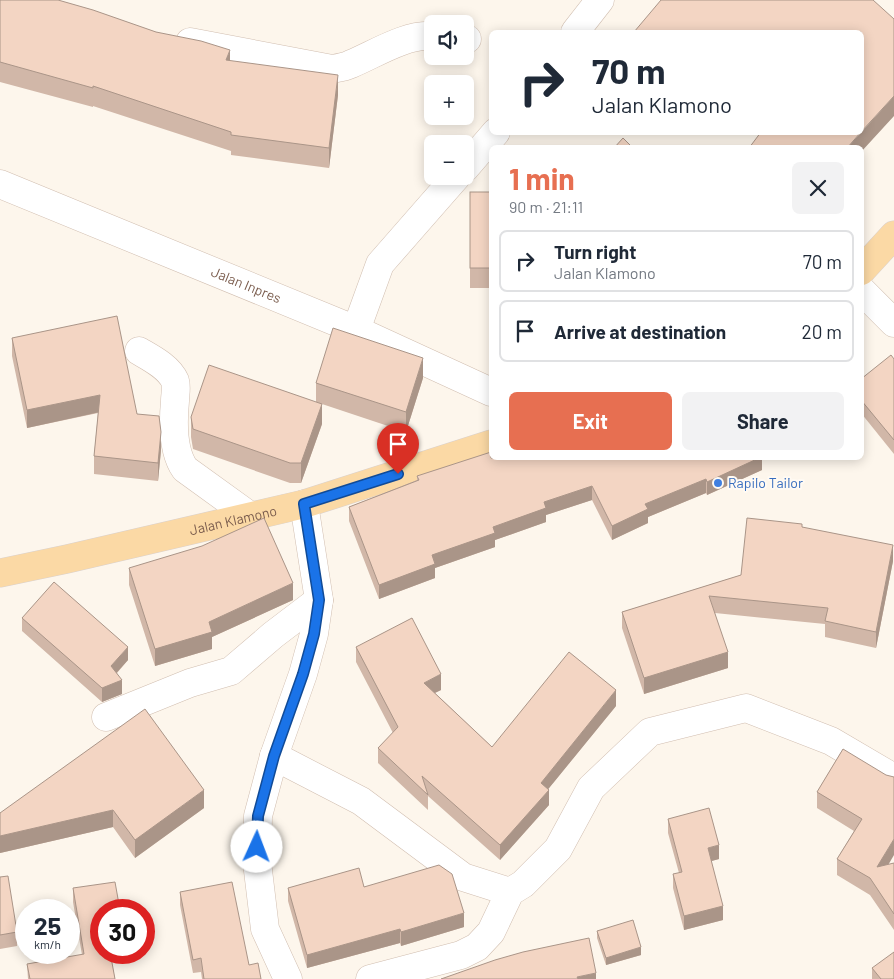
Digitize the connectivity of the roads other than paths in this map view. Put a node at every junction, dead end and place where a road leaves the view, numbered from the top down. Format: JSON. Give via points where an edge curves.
{"nodes":[{"id":1,"x":600,"y":0,"type":"edge"},
{"id":2,"x":576,"y":30,"type":"edge"},
{"id":3,"x":424,"y":36,"type":"edge"},
{"id":4,"x":170,"y":38,"type":"edge"},
{"id":5,"x":493,"y":135,"type":"edge"},
{"id":6,"x":474,"y":158,"type":"edge"},
{"id":7,"x":0,"y":184,"type":"edge"},
{"id":8,"x":449,"y":185,"type":"edge"},
{"id":9,"x":894,"y":235,"type":"edge"},
{"id":10,"x":864,"y":268,"type":"edge"},
{"id":11,"x":864,"y":293,"type":"edge"},
{"id":12,"x":894,"y":323,"type":"edge"},
{"id":13,"x":356,"y":330,"type":"junction"},
{"id":14,"x":139,"y":351,"type":"dead end"},
{"id":15,"x":489,"y":391,"type":"edge"},
{"id":16,"x":489,"y":445,"type":"edge"},
{"id":17,"x":304,"y":504,"type":"junction"},
{"id":18,"x":250,"y":516,"type":"junction"},
{"id":19,"x":0,"y":572,"type":"edge"},
{"id":20,"x":319,"y":600,"type":"junction"},
{"id":21,"x":106,"y":717,"type":"dead end"},
{"id":22,"x":274,"y":756,"type":"junction"},
{"id":23,"x":894,"y":778,"type":"edge"},
{"id":24,"x":510,"y":892,"type":"junction"},
{"id":25,"x":288,"y":979,"type":"edge"},
{"id":26,"x":370,"y":979,"type":"edge"}],
"edges":[{"from":1,"to":2,"type":"street"},
{"from":3,"to":4,"type":"street","via":[[398,43],[332,70]]},
{"from":5,"to":6,"type":"street"},
{"from":7,"to":13,"type":"street","name":"Jalan Inpres"},
{"from":8,"to":13,"type":"street","via":[[380,264]]},
{"from":9,"to":10,"type":"main road"},
{"from":11,"to":12,"type":"street"},
{"from":13,"to":15,"type":"street","name":"Jalan Inpres"},
{"from":14,"to":18,"type":"street","via":[[168,371],[175,381],[176,447],[185,470]]},
{"from":16,"to":17,"type":"main road","name":"Jalan Klamono"},
{"from":17,"to":18,"type":"main road","name":"Jalan Klamono"},
{"from":17,"to":20,"type":"street"},
{"from":18,"to":19,"type":"main road","name":"Jalan Klamono"},
{"from":20,"to":21,"type":"street","via":[[231,670]]},
{"from":20,"to":22,"type":"street","via":[[303,674]]},
{"from":22,"to":24,"type":"street","via":[[361,801],[463,877]]},
{"from":22,"to":25,"type":"street","via":[[258,816],[256,862],[265,929]]},
{"from":23,"to":24,"type":"street","via":[[830,741],[746,708],[650,732],[591,788],[558,849],[523,884]]},
{"from":24,"to":26,"type":"street","via":[[492,932],[477,947],[462,955]]}]}
